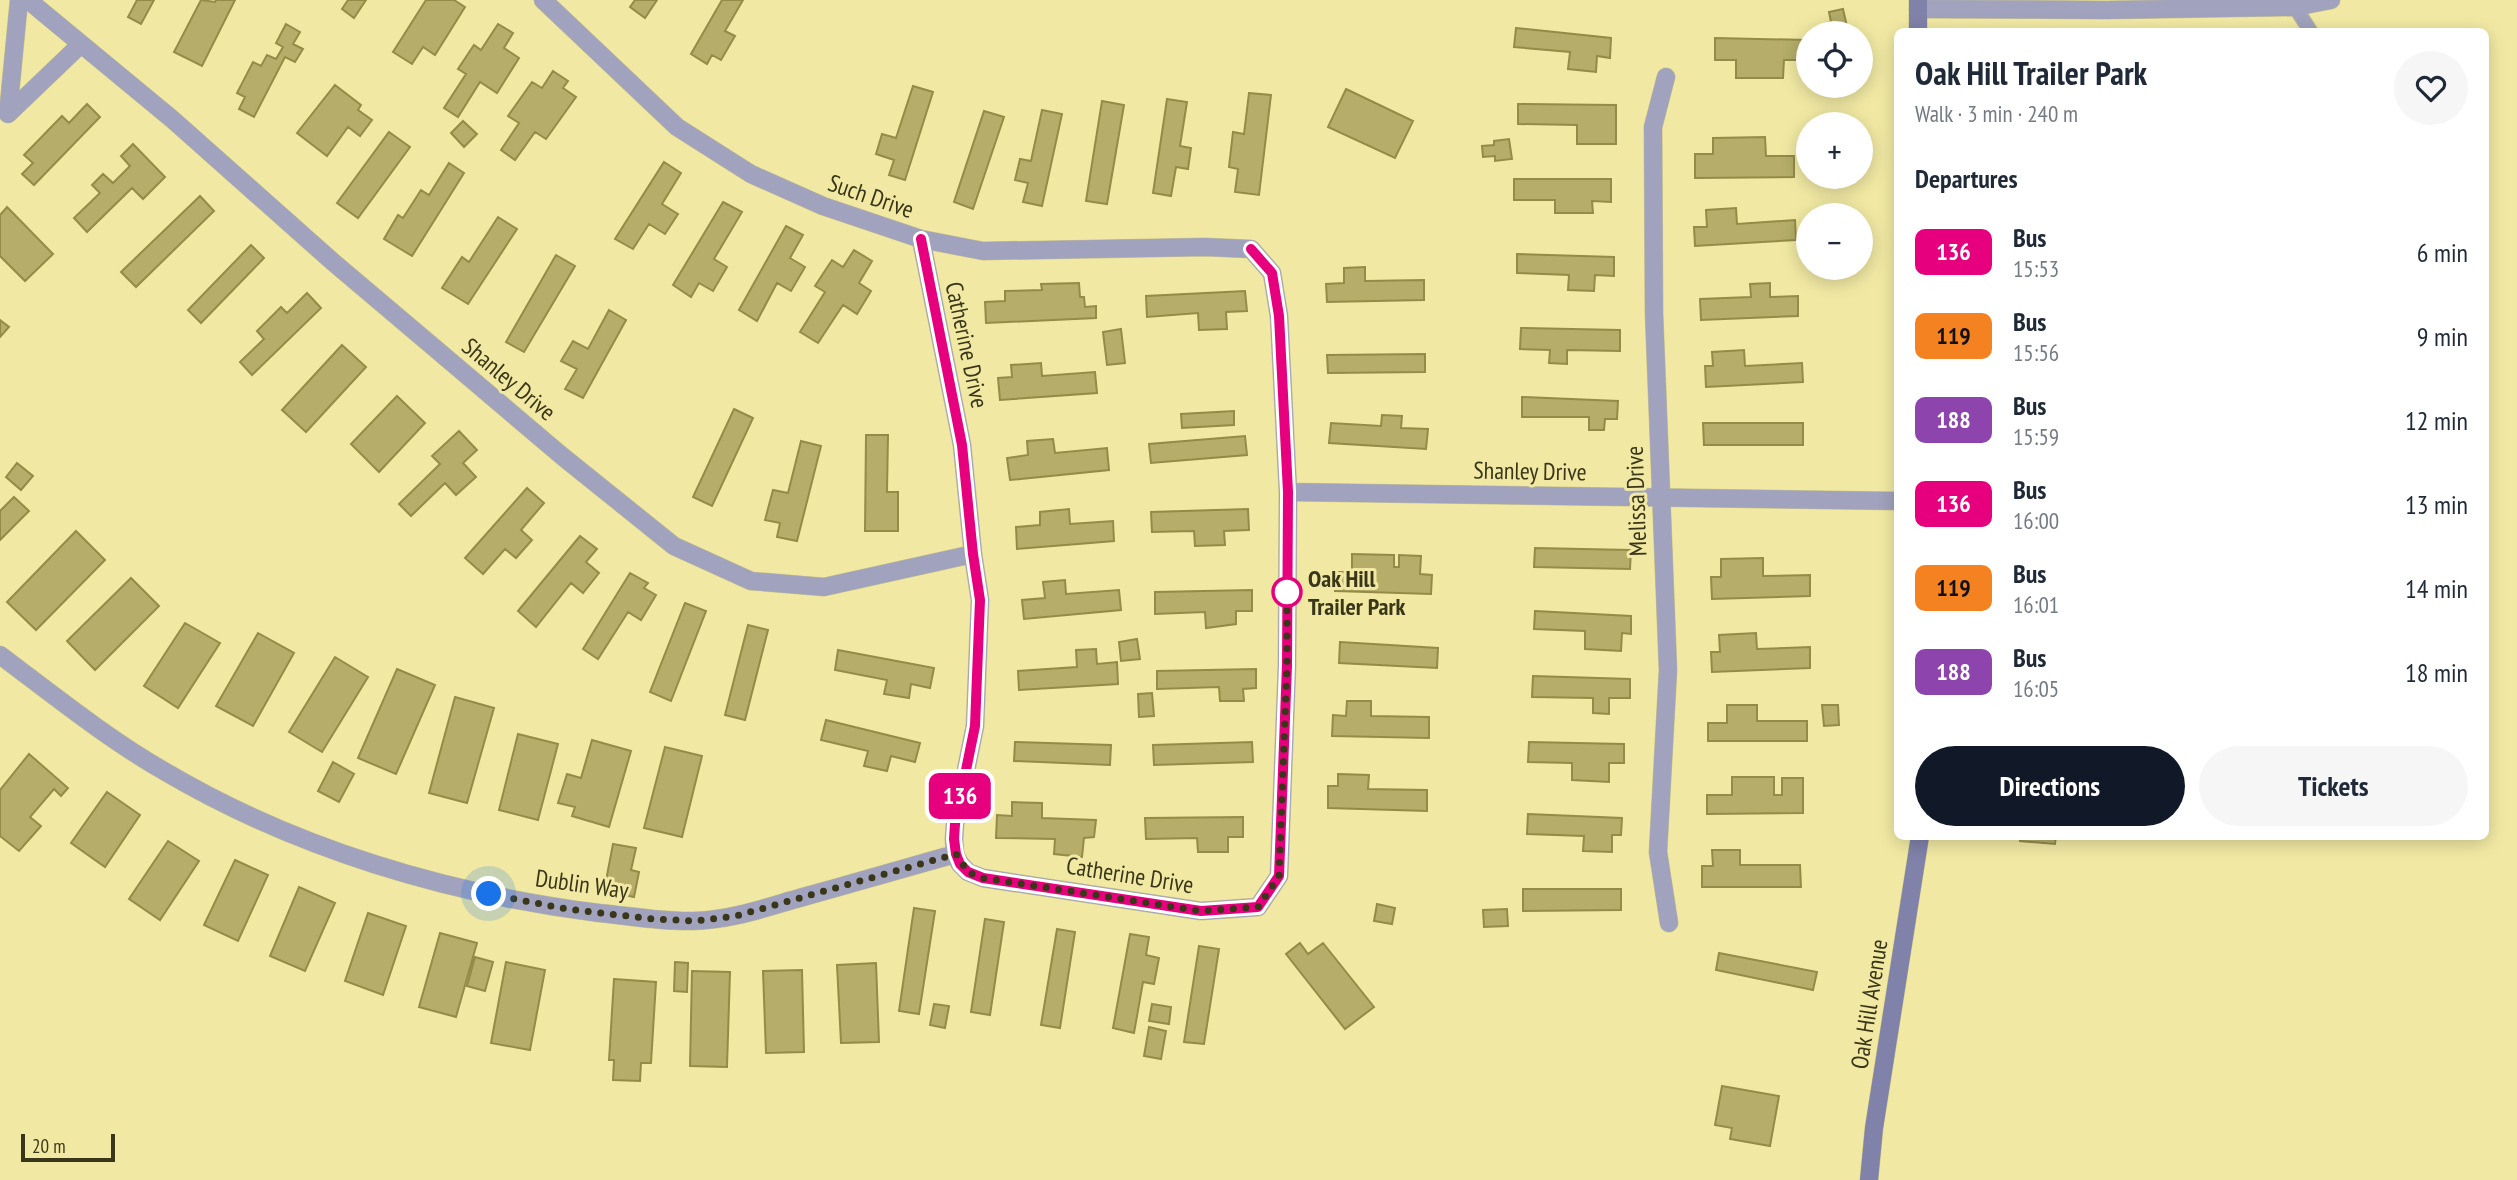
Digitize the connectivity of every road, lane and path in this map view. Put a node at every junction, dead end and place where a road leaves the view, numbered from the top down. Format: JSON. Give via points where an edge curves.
{"nodes":[{"id":1,"x":19,"y":0,"type":"edge"},
{"id":2,"x":28,"y":0,"type":"edge"},
{"id":3,"x":543,"y":0,"type":"edge"},
{"id":4,"x":2332,"y":0,"type":"edge"},
{"id":5,"x":1918,"y":4,"type":"edge"},
{"id":6,"x":2295,"y":7,"type":"junction"},
{"id":7,"x":1918,"y":28,"type":"edge"},
{"id":8,"x":2308,"y":28,"type":"edge"},
{"id":9,"x":80,"y":45,"type":"junction"},
{"id":10,"x":1666,"y":77,"type":"dead end"},
{"id":11,"x":4,"y":117,"type":"edge"},
{"id":12,"x":921,"y":239,"type":"junction"},
{"id":13,"x":1251,"y":249,"type":"joint"},
{"id":14,"x":1288,"y":492,"type":"junction"},
{"id":15,"x":1660,"y":498,"type":"junction"},
{"id":16,"x":1894,"y":501,"type":"edge"},
{"id":17,"x":973,"y":554,"type":"junction"},
{"id":18,"x":0,"y":655,"type":"edge"},
{"id":19,"x":1919,"y":840,"type":"edge"},
{"id":20,"x":956,"y":854,"type":"junction"},
{"id":21,"x":1669,"y":923,"type":"dead end"},
{"id":22,"x":1869,"y":1180,"type":"edge"}],
"edges":[{"from":1,"to":11,"type":"street"},
{"from":2,"to":9,"type":"street","name":"Shanley Drive"},
{"from":3,"to":12,"type":"street","name":"Such Drive","via":[[677,127],[751,174],[823,206]]},
{"from":4,"to":6,"type":"street"},
{"from":5,"to":6,"type":"street","via":[[2106,10]]},
{"from":5,"to":7,"type":"main road"},
{"from":6,"to":8,"type":"lane"},
{"from":9,"to":11,"type":"street"},
{"from":9,"to":17,"type":"street","name":"Shanley Drive","via":[[172,118],[333,262],[674,546],[751,581],[824,587]]},
{"from":10,"to":15,"type":"street","name":"Melissa Drive","via":[[1653,127]]},
{"from":12,"to":13,"type":"street","name":"Such Drive","via":[[983,251]]},
{"from":12,"to":17,"type":"street","name":"Catherine Drive","via":[[962,445]]},
{"from":13,"to":14,"type":"street","name":"Catherine Drive","via":[[1272,273],[1279,316]]},
{"from":14,"to":15,"type":"street","name":"Shanley Drive"},
{"from":14,"to":20,"type":"street","name":"Catherine Drive","via":[[1279,876],[1258,907],[1201,911],[983,878],[968,872]]},
{"from":15,"to":16,"type":"street","name":"Shanley Drive"},
{"from":15,"to":21,"type":"street","name":"Melissa Drive","via":[[1668,670],[1658,852]]},
{"from":17,"to":20,"type":"street","name":"Catherine Drive","via":[[980,600],[975,726],[955,824]]},
{"from":18,"to":20,"type":"street","name":"Dublin Way","via":[[163,771],[253,817],[376,864],[463,890],[567,909],[695,921],[736,916]]},
{"from":19,"to":22,"type":"main road","name":"Oak Hill Avenue"}]}
